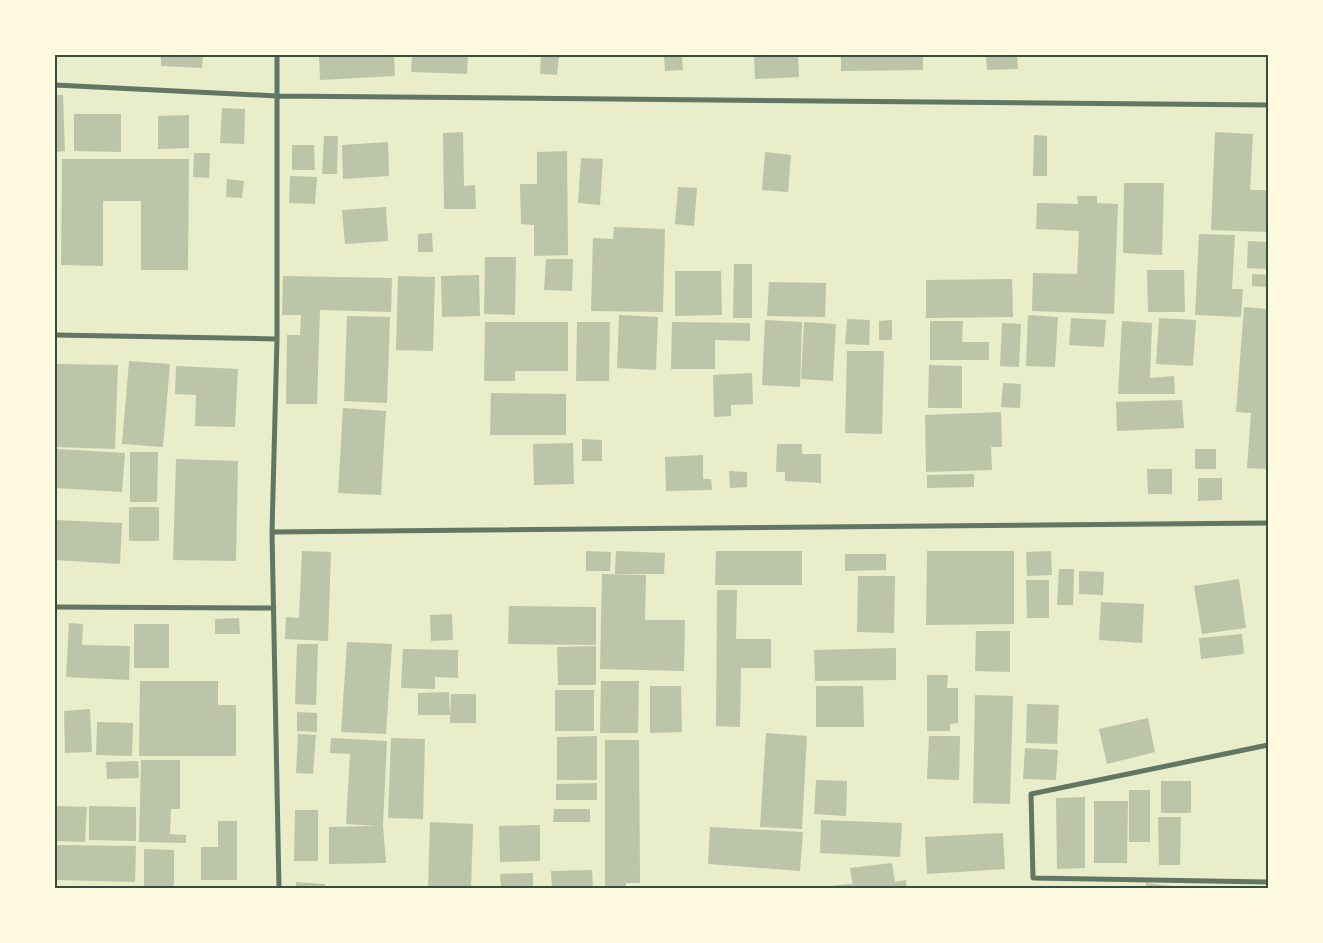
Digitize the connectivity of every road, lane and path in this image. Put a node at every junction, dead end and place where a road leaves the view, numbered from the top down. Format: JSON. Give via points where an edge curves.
{"nodes":[{"id":1,"x":277,"y":55,"type":"edge"},
{"id":2,"x":55,"y":85,"type":"edge"},
{"id":3,"x":277,"y":96,"type":"junction"},
{"id":4,"x":1268,"y":105,"type":"edge"},
{"id":5,"x":55,"y":335,"type":"edge"},
{"id":6,"x":277,"y":339,"type":"junction"},
{"id":7,"x":1268,"y":523,"type":"edge"},
{"id":8,"x":272,"y":532,"type":"junction"},
{"id":9,"x":55,"y":607,"type":"edge"},
{"id":10,"x":274,"y":608,"type":"junction"},
{"id":11,"x":1268,"y":745,"type":"edge"},
{"id":12,"x":1268,"y":882,"type":"edge"},
{"id":13,"x":279,"y":888,"type":"edge"}],
"edges":[{"from":1,"to":3,"type":"street"},
{"from":2,"to":3,"type":"street"},
{"from":3,"to":4,"type":"street"},
{"from":3,"to":6,"type":"street"},
{"from":5,"to":6,"type":"street"},
{"from":6,"to":8,"type":"street"},
{"from":7,"to":8,"type":"street"},
{"from":8,"to":10,"type":"street"},
{"from":9,"to":10,"type":"street"},
{"from":10,"to":13,"type":"street"},
{"from":11,"to":12,"type":"street","via":[[1031,794],[1033,878]]}]}
